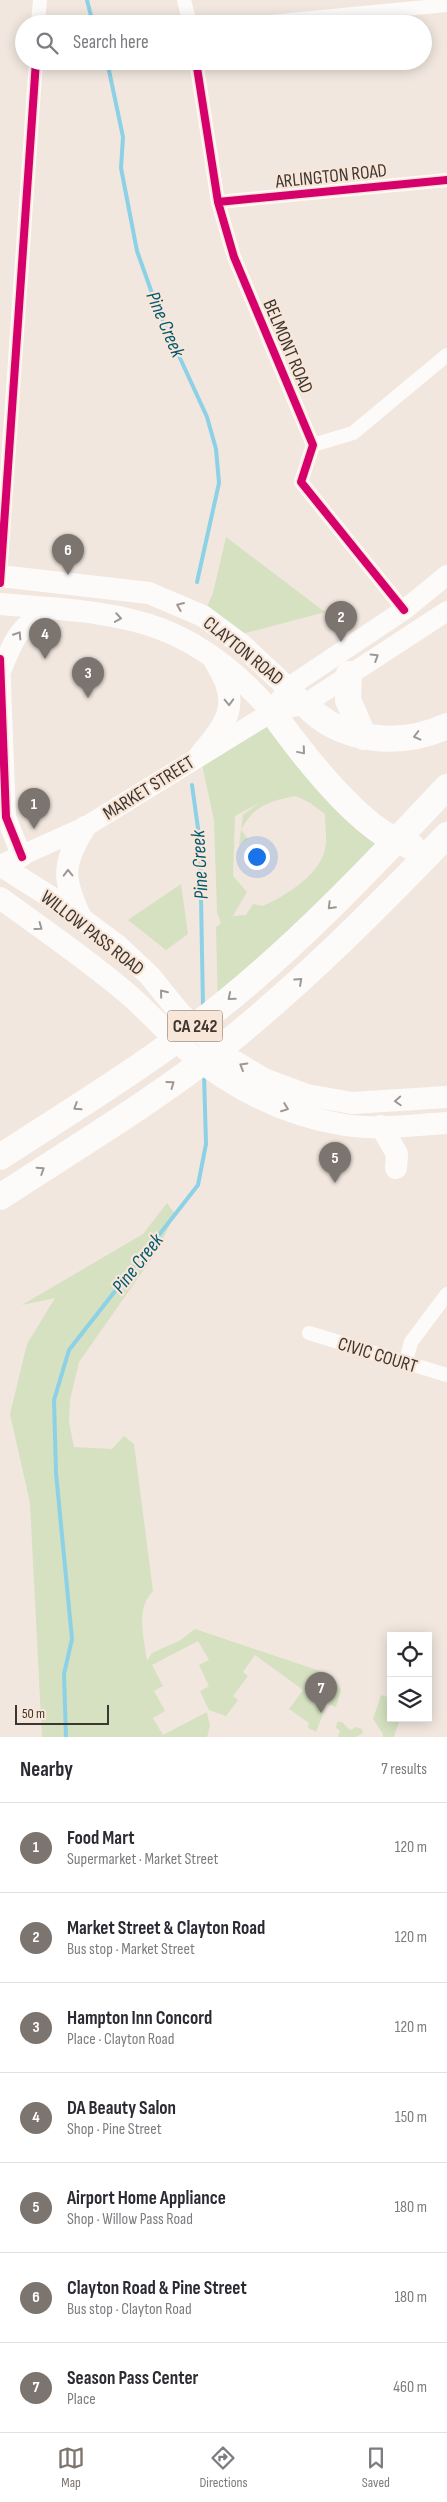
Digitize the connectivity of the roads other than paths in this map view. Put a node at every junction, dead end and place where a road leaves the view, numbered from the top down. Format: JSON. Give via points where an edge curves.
{"nodes":[{"id":1,"x":40,"y":0,"type":"edge"},
{"id":2,"x":184,"y":0,"type":"edge"},
{"id":3,"x":447,"y":5,"type":"edge"},
{"id":4,"x":39,"y":15,"type":"edge"},
{"id":5,"x":188,"y":15,"type":"edge"},
{"id":6,"x":343,"y":15,"type":"edge"},
{"id":7,"x":35,"y":70,"type":"edge"},
{"id":8,"x":197,"y":70,"type":"edge"},
{"id":9,"x":447,"y":180,"type":"edge"},
{"id":10,"x":218,"y":202,"type":"junction"},
{"id":11,"x":447,"y":355,"type":"edge"},
{"id":12,"x":313,"y":445,"type":"junction"},
{"id":13,"x":447,"y":575,"type":"edge"},
{"id":14,"x":0,"y":576,"type":"edge"},
{"id":15,"x":0,"y":583,"type":"edge"},
{"id":16,"x":0,"y":604,"type":"edge"},
{"id":17,"x":51,"y":608,"type":"junction"},
{"id":18,"x":404,"y":610,"type":"junction"},
{"id":19,"x":447,"y":611,"type":"edge"},
{"id":20,"x":212,"y":657,"type":"junction"},
{"id":21,"x":0,"y":660,"type":"edge"},
{"id":22,"x":0,"y":674,"type":"edge"},
{"id":23,"x":349,"y":674,"type":"junction"},
{"id":24,"x":297,"y":695,"type":"junction"},
{"id":25,"x":272,"y":712,"type":"junction"},
{"id":26,"x":447,"y":726,"type":"edge"},
{"id":27,"x":364,"y":737,"type":"junction"},
{"id":28,"x":200,"y":755,"type":"junction"},
{"id":29,"x":446,"y":789,"type":"edge"},
{"id":30,"x":85,"y":827,"type":"junction"},
{"id":31,"x":447,"y":835,"type":"edge"},
{"id":32,"x":447,"y":852,"type":"edge"},
{"id":33,"x":13,"y":866,"type":"edge"},
{"id":34,"x":0,"y":897,"type":"edge"},
{"id":35,"x":81,"y":919,"type":"junction"},
{"id":36,"x":204,"y":1049,"type":"junction"},
{"id":37,"x":447,"y":1097,"type":"edge"},
{"id":38,"x":447,"y":1123,"type":"edge"},
{"id":39,"x":381,"y":1126,"type":"junction"},
{"id":40,"x":0,"y":1157,"type":"edge"},
{"id":41,"x":396,"y":1168,"type":"dead end"},
{"id":42,"x":0,"y":1197,"type":"edge"},
{"id":43,"x":447,"y":1294,"type":"edge"},
{"id":44,"x":309,"y":1333,"type":"dead end"},
{"id":45,"x":406,"y":1361,"type":"junction"},
{"id":46,"x":447,"y":1376,"type":"edge"}],
"edges":[{"from":1,"to":4,"type":"street"},
{"from":2,"to":5,"type":"street"},
{"from":3,"to":6,"type":"street"},
{"from":7,"to":14,"type":"street"},
{"from":8,"to":10,"type":"street","name":"BELMONT ROAD"},
{"from":9,"to":10,"type":"street","name":"ARLINGTON ROAD"},
{"from":10,"to":12,"type":"street","name":"BELMONT ROAD","via":[[234,257]]},
{"from":11,"to":12,"type":"street","via":[[353,433]]},
{"from":12,"to":18,"type":"street","via":[[301,482]]},
{"from":13,"to":18,"type":"street","name":"MARKET STREET"},
{"from":14,"to":15,"type":"street"},
{"from":24,"to":14,"type":"main road","name":"CLAYTON ROAD","one_way":true,"via":[[242,645],[203,616],[149,593]]},
{"from":16,"to":17,"type":"main road","name":"CLAYTON ROAD"},
{"from":17,"to":20,"type":"main road","name":"CLAYTON ROAD","one_way":true,"via":[[137,621],[162,629]]},
{"from":22,"to":17,"type":"street","one_way":true,"via":[[18,632],[33,617]]},
{"from":18,"to":24,"type":"street","name":"MARKET STREET"},
{"from":23,"to":19,"type":"street","name":"MARKET STREET","one_way":true},
{"from":20,"to":25,"type":"main road","name":"CLAYTON ROAD","via":[[251,687]]},
{"from":20,"to":28,"type":"main road","one_way":true,"via":[[224,675],[231,706],[218,733]]},
{"from":21,"to":22,"type":"street"},
{"from":22,"to":33,"type":"street","via":[[6,817]]},
{"from":23,"to":24,"type":"street","name":"MARKET STREET"},
{"from":23,"to":27,"type":"highway","via":[[348,700]]},
{"from":24,"to":25,"type":"street","name":"MARKET STREET"},
{"from":24,"to":27,"type":"highway","via":[[312,712],[334,726]]},
{"from":25,"to":28,"type":"street","name":"MARKET STREET"},
{"from":25,"to":32,"type":"highway","one_way":true,"via":[[359,814],[382,832],[414,848]]},
{"from":26,"to":27,"type":"highway","one_way":true,"via":[[406,739]]},
{"from":28,"to":30,"type":"street","name":"MARKET STREET"},
{"from":29,"to":40,"type":"highway","number":"CA 242","one_way":true,"via":[[269,966],[169,1046]]},
{"from":30,"to":33,"type":"street","name":"MARKET STREET"},
{"from":35,"to":30,"type":"main road","one_way":true,"via":[[71,898],[66,867]]},
{"from":42,"to":31,"type":"highway","number":"CA 242","one_way":true,"via":[[132,1112],[214,1053],[328,955]]},
{"from":33,"to":34,"type":"street","name":"MARKET STREET"},
{"from":33,"to":35,"type":"main road","name":"WILLOW PASS ROAD"},
{"from":34,"to":36,"type":"main road","name":"WILLOW PASS ROAD","one_way":true},
{"from":36,"to":35,"type":"main road","name":"WILLOW PASS ROAD","one_way":true,"via":[[137,964]]},
{"from":37,"to":36,"type":"main road","name":"WILLOW PASS ROAD","one_way":true,"via":[[352,1103],[307,1095],[264,1079],[227,1057]]},
{"from":36,"to":39,"type":"main road","name":"WILLOW PASS ROAD","one_way":true,"via":[[226,1080],[262,1099],[305,1116],[346,1125]]},
{"from":38,"to":39,"type":"main road","name":"WILLOW PASS ROAD"},
{"from":39,"to":41,"type":"main road","via":[[397,1154]]},
{"from":43,"to":45,"type":"street","via":[[411,1342]]},
{"from":44,"to":45,"type":"street","name":"CIVIC COURT"},
{"from":45,"to":46,"type":"street","name":"CIVIC COURT"}]}
